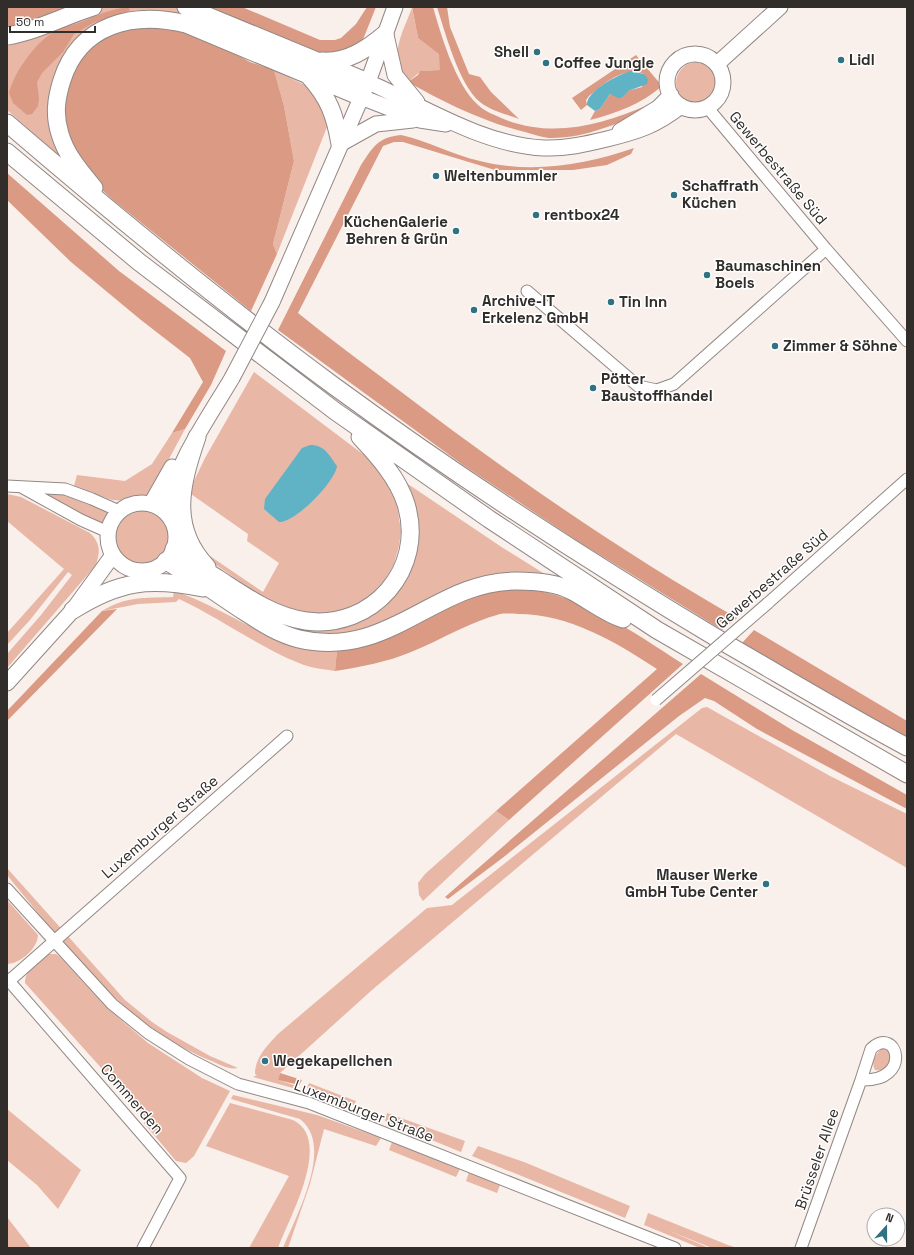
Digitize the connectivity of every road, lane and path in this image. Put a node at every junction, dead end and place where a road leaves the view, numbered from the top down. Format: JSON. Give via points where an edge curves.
{"nodes":[{"id":1,"x":92,"y":7,"type":"edge"},
{"id":2,"x":186,"y":7,"type":"edge"},
{"id":3,"x":395,"y":7,"type":"edge"},
{"id":4,"x":780,"y":7,"type":"edge"},
{"id":5,"x":385,"y":34,"type":"junction"},
{"id":6,"x":7,"y":36,"type":"edge"},
{"id":7,"x":717,"y":64,"type":"junction"},
{"id":8,"x":312,"y":67,"type":"junction"},
{"id":9,"x":368,"y":82,"type":"junction"},
{"id":10,"x":361,"y":97,"type":"junction"},
{"id":11,"x":676,"y":101,"type":"junction"},
{"id":12,"x":707,"y":107,"type":"junction"},
{"id":13,"x":421,"y":114,"type":"junction"},
{"id":14,"x":7,"y":123,"type":"edge"},
{"id":15,"x":340,"y":144,"type":"junction"},
{"id":16,"x":7,"y":152,"type":"edge"},
{"id":17,"x":151,"y":244,"type":"junction"},
{"id":18,"x":826,"y":249,"type":"junction"},
{"id":19,"x":527,"y":291,"type":"dead end"},
{"id":20,"x":907,"y":341,"type":"edge"},
{"id":21,"x":335,"y":411,"type":"junction"},
{"id":22,"x":197,"y":438,"type":"junction"},
{"id":23,"x":907,"y":479,"type":"edge"},
{"id":24,"x":7,"y":486,"type":"edge"},
{"id":25,"x":20,"y":487,"type":"junction"},
{"id":26,"x":151,"y":504,"type":"junction"},
{"id":27,"x":119,"y":511,"type":"junction"},
{"id":28,"x":166,"y":512,"type":"junction"},
{"id":29,"x":108,"y":532,"type":"junction"},
{"id":30,"x":170,"y":555,"type":"junction"},
{"id":31,"x":116,"y":559,"type":"junction"},
{"id":32,"x":214,"y":584,"type":"junction"},
{"id":33,"x":73,"y":610,"type":"junction"},
{"id":34,"x":657,"y":630,"type":"junction"},
{"id":35,"x":7,"y":683,"type":"edge"},
{"id":36,"x":656,"y":700,"type":"dead end"},
{"id":37,"x":287,"y":736,"type":"dead end"},
{"id":38,"x":907,"y":747,"type":"edge"},
{"id":39,"x":907,"y":774,"type":"edge"},
{"id":40,"x":7,"y":889,"type":"edge"},
{"id":41,"x":54,"y":941,"type":"junction"},
{"id":42,"x":8,"y":980,"type":"edge"},
{"id":43,"x":861,"y":1080,"type":"dead end"},
{"id":44,"x":143,"y":1248,"type":"edge"},
{"id":45,"x":675,"y":1248,"type":"edge"},
{"id":46,"x":801,"y":1248,"type":"edge"}],
"edges":[{"from":1,"to":6,"type":"highway","via":[[45,26]]},
{"from":2,"to":8,"type":"highway"},
{"from":3,"to":5,"type":"main road"},
{"from":4,"to":7,"type":"main road"},
{"from":5,"to":8,"type":"highway","via":[[344,59]]},
{"from":5,"to":9,"type":"main road"},
{"from":5,"to":13,"type":"main road","via":[[395,75]]},
{"from":7,"to":11,"type":"main road","via":[[700,54],[682,57],[669,71],[668,84]]},
{"from":7,"to":12,"type":"main road","via":[[722,75],[723,87],[719,97]]},
{"from":8,"to":9,"type":"highway"},
{"from":8,"to":10,"type":"highway"},
{"from":8,"to":15,"type":"highway","via":[[319,87],[331,105]]},
{"from":8,"to":17,"type":"highway","via":[[205,31],[168,20],[150,18],[129,20],[97,33],[81,44],[68,64],[57,96],[56,115],[60,135],[70,157],[94,188]]},
{"from":9,"to":10,"type":"main road"},
{"from":9,"to":13,"type":"main road"},
{"from":10,"to":13,"type":"main road"},
{"from":10,"to":15,"type":"main road"},
{"from":11,"to":12,"type":"main road","via":[[694,110]]},
{"from":11,"to":13,"type":"main road","via":[[658,108],[608,139],[567,147],[543,148],[517,144]]},
{"from":12,"to":18,"type":"street","name":"Gewerbestraße Süd"},
{"from":13,"to":15,"type":"main road","via":[[376,124]]},
{"from":14,"to":17,"type":"highway"},
{"from":15,"to":22,"type":"main road","bridge":true,"via":[[272,302]]},
{"from":16,"to":21,"type":"highway","via":[[139,262]]},
{"from":17,"to":38,"type":"highway","via":[[333,385],[529,521],[786,680]]},
{"from":18,"to":19,"type":"street","name":"Gewerbestraße Süd","via":[[674,384],[658,390],[638,386]]},
{"from":18,"to":20,"type":"street","name":"Gewerbestraße Süd"},
{"from":21,"to":32,"type":"highway","via":[[379,457],[399,487],[406,503],[410,518],[410,545],[403,567],[394,583],[384,596],[359,613],[332,621],[316,622],[293,619],[276,613]]},
{"from":21,"to":34,"type":"highway","via":[[489,519]]},
{"from":22,"to":26,"type":"main road","via":[[176,460]]},
{"from":22,"to":28,"type":"main road","via":[[174,481]]},
{"from":22,"to":32,"type":"highway","via":[[182,482],[181,509],[195,554]]},
{"from":23,"to":36,"type":"street","name":"Gewerbestraße Süd","bridge":true},
{"from":24,"to":25,"type":"street"},
{"from":25,"to":27,"type":"street","via":[[65,489]]},
{"from":25,"to":29,"type":"street"},
{"from":26,"to":27,"type":"main road","via":[[134,503]]},
{"from":26,"to":28,"type":"main road"},
{"from":27,"to":29,"type":"main road","via":[[113,518]]},
{"from":28,"to":30,"type":"main road","via":[[175,528],[176,538]]},
{"from":29,"to":31,"type":"main road","via":[[109,546]]},
{"from":30,"to":31,"type":"main road","via":[[154,569],[138,571],[127,568]]},
{"from":30,"to":32,"type":"highway"},
{"from":31,"to":33,"type":"main road"},
{"from":32,"to":33,"type":"highway","via":[[163,582],[124,585]]},
{"from":32,"to":34,"type":"highway","via":[[264,624],[298,639],[316,642],[349,642],[383,633],[472,588],[516,581],[563,588],[620,618]]},
{"from":33,"to":35,"type":"main road"},
{"from":34,"to":39,"type":"highway"},
{"from":37,"to":41,"type":"street","name":"Luxemburger Straße"},
{"from":40,"to":41,"type":"street","name":"Luxemburger Straße"},
{"from":41,"to":42,"type":"street","name":"Commerden"},
{"from":41,"to":45,"type":"street","name":"Luxemburger Straße","via":[[112,1004],[148,1033],[189,1059],[238,1084],[309,1103]]},
{"from":42,"to":44,"type":"street","name":"Commerden","via":[[180,1178]]},
{"from":43,"to":46,"type":"street","name":"Brüsseler Allee"}]}
